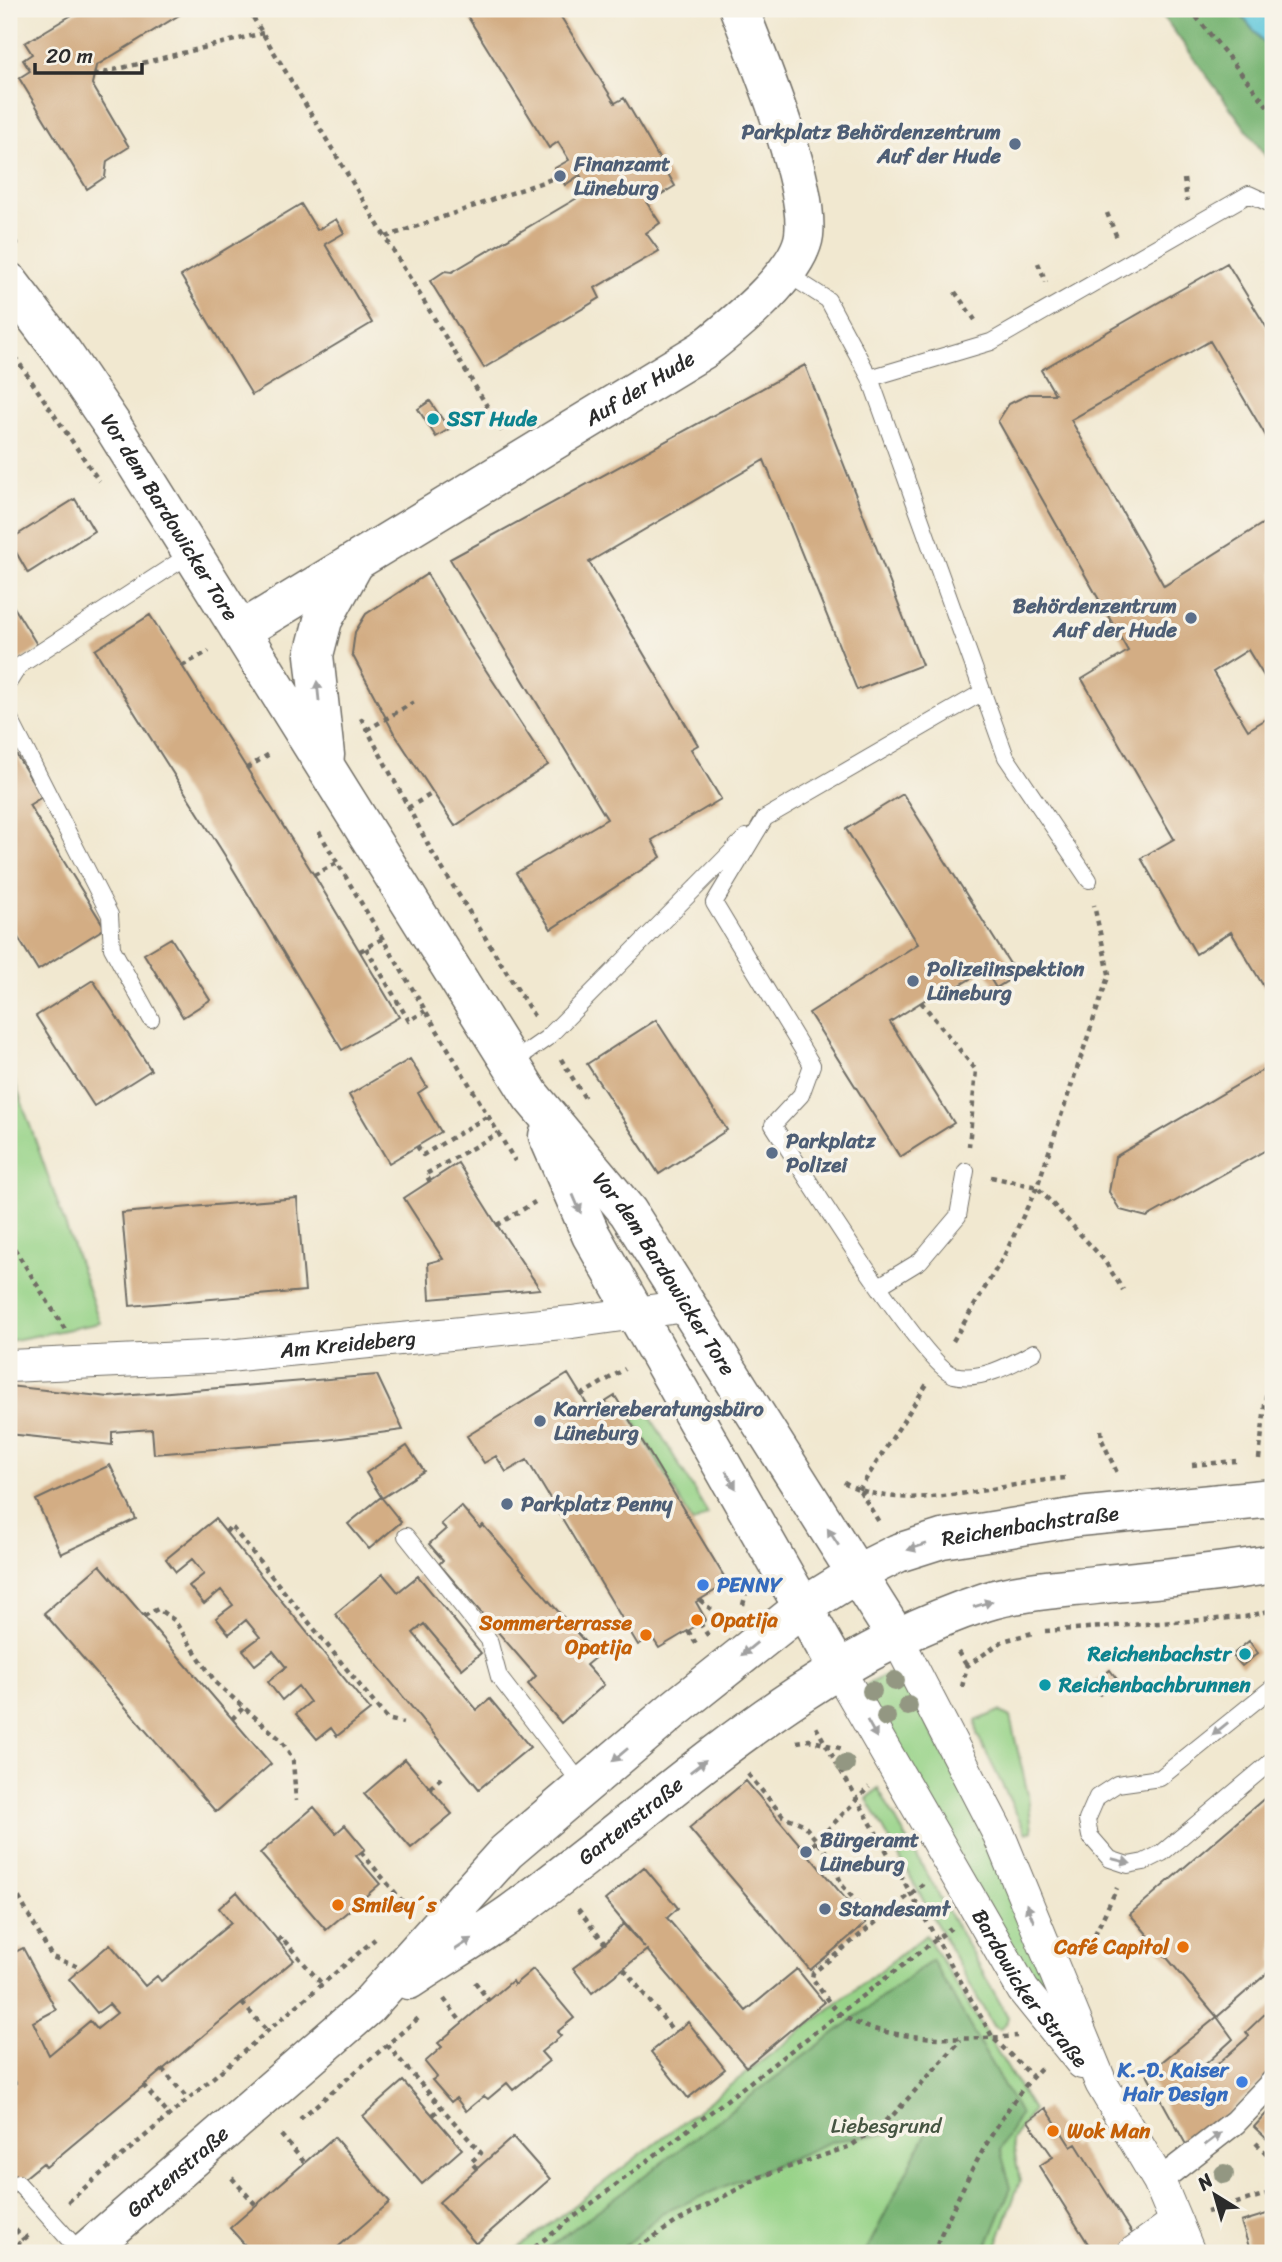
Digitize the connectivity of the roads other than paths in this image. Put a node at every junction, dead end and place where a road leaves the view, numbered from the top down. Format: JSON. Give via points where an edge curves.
{"nodes":[{"id":1,"x":739,"y":9,"type":"edge"},
{"id":2,"x":1273,"y":205,"type":"edge"},
{"id":3,"x":17,"y":268,"type":"edge"},
{"id":4,"x":786,"y":273,"type":"junction"},
{"id":5,"x":870,"y":378,"type":"junction"},
{"id":6,"x":192,"y":553,"type":"junction"},
{"id":7,"x":355,"y":562,"type":"junction"},
{"id":8,"x":241,"y":631,"type":"junction"},
{"id":9,"x":9,"y":682,"type":"edge"},
{"id":10,"x":983,"y":692,"type":"junction"},
{"id":11,"x":9,"y":717,"type":"edge"},
{"id":12,"x":322,"y":758,"type":"junction"},
{"id":13,"x":765,"y":818,"type":"junction"},
{"id":14,"x":1089,"y":880,"type":"road end"},
{"id":15,"x":151,"y":1020,"type":"dead end"},
{"id":16,"x":511,"y":1063,"type":"junction"},
{"id":17,"x":531,"y":1096,"type":"junction"},
{"id":18,"x":966,"y":1171,"type":"road end"},
{"id":19,"x":879,"y":1286,"type":"junction"},
{"id":20,"x":686,"y":1306,"type":"junction"},
{"id":21,"x":636,"y":1313,"type":"junction"},
{"id":22,"x":1034,"y":1352,"type":"dead end"},
{"id":23,"x":9,"y":1367,"type":"edge"},
{"id":24,"x":1273,"y":1498,"type":"edge"},
{"id":25,"x":406,"y":1536,"type":"dead end"},
{"id":26,"x":1273,"y":1564,"type":"edge"},
{"id":27,"x":856,"y":1574,"type":"junction"},
{"id":28,"x":803,"y":1607,"type":"junction"},
{"id":29,"x":897,"y":1638,"type":"junction"},
{"id":30,"x":838,"y":1669,"type":"junction"},
{"id":31,"x":1273,"y":1687,"type":"edge"},
{"id":32,"x":1273,"y":1760,"type":"edge"},
{"id":33,"x":584,"y":1786,"type":"junction"},
{"id":34,"x":366,"y":2008,"type":"junction"},
{"id":35,"x":1273,"y":2082,"type":"edge"},
{"id":36,"x":1101,"y":2083,"type":"junction"},
{"id":37,"x":1159,"y":2181,"type":"junction"},
{"id":38,"x":18,"y":2182,"type":"dead end"},
{"id":39,"x":1176,"y":2222,"type":"junction"},
{"id":40,"x":82,"y":2253,"type":"edge"},
{"id":41,"x":1133,"y":2253,"type":"edge"},
{"id":42,"x":1189,"y":2253,"type":"edge"}],
"edges":[{"from":1,"to":4,"type":"main road","name":"Auf der Hude","via":[[800,187],[804,236]]},
{"from":2,"to":5,"type":"lane","via":[[1249,194],[991,342]]},
{"from":3,"to":6,"type":"main road","name":"Vor dem Bardowicker Tore","via":[[70,363]]},
{"from":4,"to":5,"type":"lane","via":[[828,300]]},
{"from":4,"to":7,"type":"main road","name":"Auf der Hude","via":[[744,317],[703,350]]},
{"from":5,"to":10,"type":"lane"},
{"from":6,"to":8,"type":"main road","name":"Vor dem Bardowicker Tore"},
{"from":6,"to":9,"type":"lane","via":[[19,666]]},
{"from":7,"to":8,"type":"main road","name":"Auf der Hude"},
{"from":12,"to":7,"type":"main road","one_way":true,"via":[[314,655],[323,620]]},
{"from":8,"to":12,"type":"main road","name":"Vor dem Bardowicker Tore"},
{"from":10,"to":13,"type":"lane"},
{"from":10,"to":14,"type":"lane","via":[[1006,757]]},
{"from":11,"to":15,"type":"lane","via":[[110,915],[112,948]]},
{"from":12,"to":16,"type":"main road","name":"Vor dem Bardowicker Tore"},
{"from":13,"to":16,"type":"lane","via":[[547,1038]]},
{"from":13,"to":19,"type":"lane","via":[[714,903],[812,1065],[802,1095],[773,1125]]},
{"from":16,"to":17,"type":"main road","name":"Vor dem Bardowicker Tore"},
{"from":17,"to":20,"type":"main road","name":"Vor dem Bardowicker Tore","via":[[628,1212]]},
{"from":17,"to":21,"type":"main road","name":"Vor dem Bardowicker Tore","one_way":true,"via":[[590,1235]]},
{"from":18,"to":19,"type":"lane","via":[[958,1216],[919,1261]]},
{"from":19,"to":22,"type":"lane","via":[[938,1366],[956,1375],[1000,1371]]},
{"from":20,"to":21,"type":"street","name":"Am Kreideberg"},
{"from":27,"to":20,"type":"main road","name":"Vor dem Bardowicker Tore","one_way":true},
{"from":21,"to":23,"type":"street","name":"Am Kreideberg","via":[[228,1356]]},
{"from":21,"to":28,"type":"main road","name":"Vor dem Bardowicker Tore","one_way":true},
{"from":24,"to":27,"type":"main road","name":"Reichenbachstraße","one_way":true,"via":[[1002,1527],[898,1553]]},
{"from":25,"to":33,"type":"lane","via":[[489,1640],[499,1677]]},
{"from":29,"to":26,"type":"main road","one_way":true,"via":[[989,1601],[1046,1590]]},
{"from":27,"to":28,"type":"main road","name":"Reichenbachstraße"},
{"from":27,"to":29,"type":"main road","name":"Vor dem Bardowicker Tore"},
{"from":28,"to":30,"type":"main road","name":"Vor dem Bardowicker Tore"},
{"from":28,"to":33,"type":"main road","name":"Gartenstraße","one_way":true},
{"from":29,"to":30,"type":"main road","name":"Gartenstraße"},
{"from":36,"to":29,"type":"street","name":"Bardowicker Straße","one_way":true,"via":[[999,1835]]},
{"from":34,"to":30,"type":"main road","name":"Gartenstraße","one_way":true,"via":[[510,1914],[710,1756]]},
{"from":30,"to":36,"type":"street","name":"Bardowicker Straße","one_way":true,"via":[[1023,1990]]},
{"from":31,"to":32,"type":"lane","one_way":true,"via":[[1160,1778],[1116,1784],[1097,1797],[1087,1820],[1090,1836],[1110,1859],[1128,1865],[1144,1862],[1162,1853]]},
{"from":33,"to":34,"type":"main road","name":"Gartenstraße","via":[[506,1852]]},
{"from":34,"to":40,"type":"main road","name":"Gartenstraße"},
{"from":37,"to":35,"type":"street","one_way":true,"via":[[1235,2122]]},
{"from":36,"to":37,"type":"street","name":"Bardowicker Straße"},
{"from":37,"to":39,"type":"street","name":"Bardowicker Straße"},
{"from":38,"to":40,"type":"lane"},
{"from":39,"to":41,"type":"street"},
{"from":39,"to":42,"type":"street","name":"Bardowicker Straße"}]}
